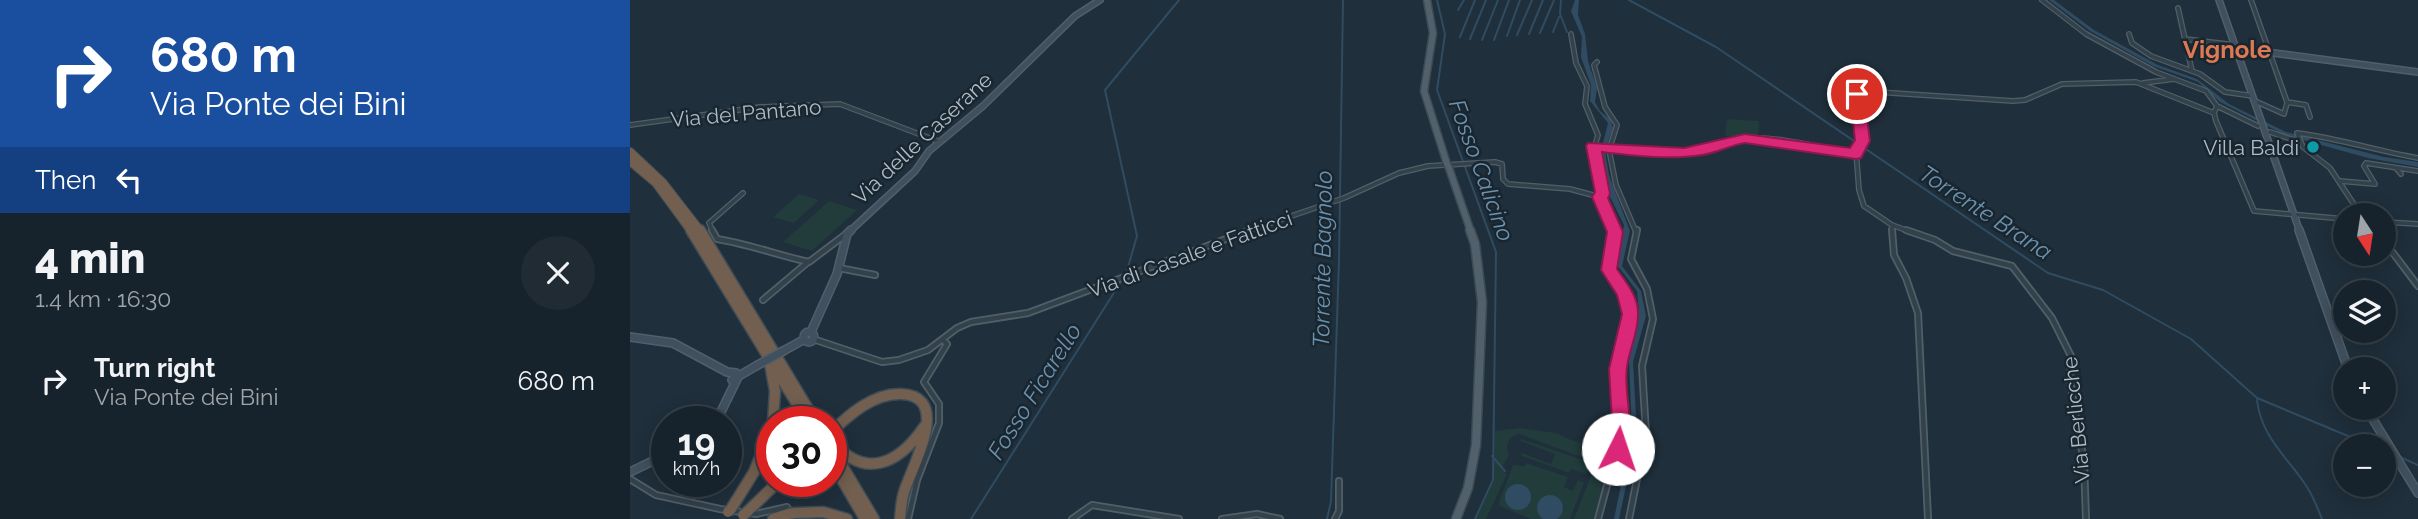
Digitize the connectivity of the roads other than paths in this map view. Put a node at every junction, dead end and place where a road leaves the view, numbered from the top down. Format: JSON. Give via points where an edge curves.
{"nodes":[{"id":1,"x":1100,"y":0,"type":"edge"},
{"id":2,"x":1427,"y":0,"type":"edge"},
{"id":3,"x":2042,"y":0,"type":"edge"},
{"id":4,"x":2219,"y":0,"type":"edge"},
{"id":5,"x":2251,"y":0,"type":"edge"},
{"id":6,"x":2178,"y":8,"type":"dead end"},
{"id":7,"x":1571,"y":34,"type":"dead end"},
{"id":8,"x":2129,"y":34,"type":"dead end"},
{"id":9,"x":2185,"y":39,"type":"junction"},
{"id":10,"x":2235,"y":47,"type":"junction"},
{"id":11,"x":2270,"y":52,"type":"junction"},
{"id":12,"x":1597,"y":62,"type":"dead end"},
{"id":13,"x":2192,"y":71,"type":"junction"},
{"id":14,"x":2418,"y":72,"type":"edge"},
{"id":15,"x":2175,"y":79,"type":"junction"},
{"id":16,"x":2143,"y":83,"type":"junction"},
{"id":17,"x":2254,"y":99,"type":"junction"},
{"id":18,"x":2287,"y":103,"type":"junction"},
{"id":19,"x":2217,"y":106,"type":"junction"},
{"id":20,"x":2214,"y":114,"type":"junction"},
{"id":21,"x":2310,"y":117,"type":"dead end"},
{"id":22,"x":630,"y":125,"type":"edge"},
{"id":23,"x":2264,"y":129,"type":"junction"},
{"id":24,"x":2300,"y":141,"type":"junction"},
{"id":25,"x":940,"y":142,"type":"junction"},
{"id":26,"x":1596,"y":147,"type":"junction"},
{"id":27,"x":1608,"y":148,"type":"junction"},
{"id":28,"x":1857,"y":151,"type":"junction"},
{"id":29,"x":630,"y":152,"type":"edge"},
{"id":30,"x":2418,"y":158,"type":"edge"},
{"id":31,"x":630,"y":161,"type":"edge"},
{"id":32,"x":2396,"y":168,"type":"junction"},
{"id":33,"x":2418,"y":172,"type":"edge"},
{"id":34,"x":2401,"y":174,"type":"dead end"},
{"id":35,"x":2339,"y":181,"type":"junction"},
{"id":36,"x":743,"y":193,"type":"dead end"},
{"id":37,"x":1600,"y":197,"type":"junction"},
{"id":38,"x":2353,"y":203,"type":"edge"},
{"id":39,"x":2294,"y":215,"type":"junction"},
{"id":40,"x":2333,"y":217,"type":"edge"},
{"id":41,"x":2396,"y":223,"type":"edge"},
{"id":42,"x":1892,"y":225,"type":"junction"},
{"id":43,"x":2418,"y":225,"type":"edge"},
{"id":44,"x":846,"y":233,"type":"junction"},
{"id":45,"x":2396,"y":257,"type":"edge"},
{"id":46,"x":809,"y":262,"type":"junction"},
{"id":47,"x":838,"y":268,"type":"junction"},
{"id":48,"x":875,"y":275,"type":"dead end"},
{"id":49,"x":2418,"y":286,"type":"edge"},
{"id":50,"x":763,"y":300,"type":"dead end"},
{"id":51,"x":812,"y":335,"type":"junction"},
{"id":52,"x":630,"y":337,"type":"edge"},
{"id":53,"x":943,"y":340,"type":"junction"},
{"id":54,"x":765,"y":349,"type":"junction"},
{"id":55,"x":2344,"y":357,"type":"edge"},
{"id":56,"x":735,"y":376,"type":"junction"},
{"id":57,"x":724,"y":406,"type":"edge"},
{"id":58,"x":774,"y":406,"type":"edge"},
{"id":59,"x":804,"y":406,"type":"edge"},
{"id":60,"x":805,"y":406,"type":"edge"},
{"id":61,"x":928,"y":411,"type":"junction"},
{"id":62,"x":847,"y":419,"type":"edge"},
{"id":63,"x":2373,"y":420,"type":"edge"},
{"id":64,"x":847,"y":459,"type":"edge"},
{"id":65,"x":651,"y":462,"type":"edge"},
{"id":66,"x":756,"y":468,"type":"edge"},
{"id":67,"x":630,"y":472,"type":"edge"},
{"id":68,"x":847,"y":474,"type":"edge"},
{"id":69,"x":630,"y":479,"type":"edge"},
{"id":70,"x":1339,"y":481,"type":"dead end"},
{"id":71,"x":847,"y":488,"type":"edge"},
{"id":72,"x":2418,"y":493,"type":"edge"},
{"id":73,"x":762,"y":497,"type":"edge"},
{"id":74,"x":728,"y":513,"type":"edge"},
{"id":75,"x":743,"y":515,"type":"edge"},
{"id":76,"x":793,"y":515,"type":"edge"},
{"id":77,"x":772,"y":519,"type":"edge"},
{"id":78,"x":848,"y":519,"type":"edge"},
{"id":79,"x":865,"y":519,"type":"edge"},
{"id":80,"x":874,"y":519,"type":"edge"},
{"id":81,"x":900,"y":519,"type":"edge"},
{"id":82,"x":908,"y":519,"type":"edge"},
{"id":83,"x":1072,"y":519,"type":"edge"},
{"id":84,"x":1179,"y":519,"type":"edge"},
{"id":85,"x":1222,"y":519,"type":"edge"},
{"id":86,"x":1280,"y":519,"type":"edge"},
{"id":87,"x":1335,"y":519,"type":"edge"},
{"id":88,"x":1456,"y":519,"type":"edge"},
{"id":89,"x":1598,"y":519,"type":"edge"},
{"id":90,"x":1629,"y":519,"type":"edge"},
{"id":91,"x":1928,"y":519,"type":"edge"},
{"id":92,"x":2086,"y":519,"type":"edge"}],
"edges":[{"from":1,"to":25,"type":"street","name":"Via delle Caserane","via":[[1075,16],[1003,88]]},
{"from":2,"to":88,"type":"main road","via":[[1434,28],[1424,91],[1475,244],[1482,288],[1477,436],[1471,478]]},
{"from":3,"to":15,"type":"street","via":[[2086,34]]},
{"from":4,"to":10,"type":"street"},
{"from":5,"to":11,"type":"street"},
{"from":6,"to":9,"type":"street"},
{"from":7,"to":26,"type":"street","via":[[1576,63],[1587,86],[1585,104],[1598,134]]},
{"from":8,"to":13,"type":"street","via":[[2132,43],[2151,56]]},
{"from":9,"to":10,"type":"street"},
{"from":9,"to":13,"type":"street"},
{"from":10,"to":11,"type":"street"},
{"from":10,"to":17,"type":"street"},
{"from":11,"to":14,"type":"street"},
{"from":11,"to":18,"type":"street"},
{"from":12,"to":27,"type":"street","via":[[1604,104],[1617,125]]},
{"from":13,"to":17,"type":"street","via":[[2225,92]]},
{"from":15,"to":16,"type":"street"},
{"from":15,"to":19,"type":"street","via":[[2206,91]]},
{"from":16,"to":20,"type":"street"},
{"from":16,"to":28,"type":"street","via":[[2062,84],[2013,101],[1859,92],[1856,103],[1862,142]]},
{"from":17,"to":18,"type":"street","via":[[2284,114]]},
{"from":17,"to":23,"type":"street"},
{"from":18,"to":21,"type":"street","via":[[2306,105]]},
{"from":19,"to":20,"type":"street"},
{"from":19,"to":23,"type":"street"},
{"from":20,"to":39,"type":"street","via":[[2251,207],[2259,213]]},
{"from":22,"to":25,"type":"street","name":"Via del Pantano","via":[[760,107],[840,104]]},
{"from":23,"to":24,"type":"street"},
{"from":23,"to":39,"type":"street"},
{"from":24,"to":30,"type":"street","via":[[2297,134],[2324,136]]},
{"from":24,"to":35,"type":"street"},
{"from":25,"to":44,"type":"street","name":"Via delle Caserane"},
{"from":26,"to":27,"type":"street"},
{"from":26,"to":37,"type":"street"},
{"from":27,"to":28,"type":"street","via":[[1684,153],[1745,138]]},
{"from":27,"to":90,"type":"street","via":[[1616,186],[1637,229],[1631,261],[1647,289],[1653,312],[1642,369],[1646,434]]},
{"from":28,"to":42,"type":"street","name":"Via Berlicche","via":[[1863,204]]},
{"from":29,"to":60,"type":"highway","via":[[671,191],[698,226]]},
{"from":31,"to":54,"type":"highway","via":[[681,213]]},
{"from":32,"to":33,"type":"street"},
{"from":32,"to":34,"type":"street"},
{"from":32,"to":35,"type":"street","via":[[2365,163],[2375,184]]},
{"from":35,"to":38,"type":"street"},
{"from":36,"to":46,"type":"street","via":[[709,223],[717,239]]},
{"from":37,"to":53,"type":"street","name":"Via di Casale e Fatticci","via":[[1570,189],[1507,184],[1499,162],[1405,171],[1028,313],[971,322]]},
{"from":37,"to":89,"type":"street","via":[[1615,232],[1609,270],[1625,293],[1630,314],[1618,369],[1621,433]]},
{"from":39,"to":40,"type":"street"},
{"from":39,"to":55,"type":"street"},
{"from":41,"to":43,"type":"street"},
{"from":42,"to":91,"type":"street","via":[[1894,256],[1917,313]]},
{"from":42,"to":92,"type":"street","name":"Via Berlicche","via":[[1958,253],[2012,266],[2055,323],[2071,356]]},
{"from":44,"to":46,"type":"street"},
{"from":44,"to":47,"type":"street","name":"Via delle Caserane"},
{"from":45,"to":49,"type":"street"},
{"from":46,"to":50,"type":"street"},
{"from":47,"to":48,"type":"street"},
{"from":47,"to":51,"type":"street","name":"Via delle Caserane"},
{"from":51,"to":53,"type":"street","name":"Via di Casale e Fatticci","via":[[882,362],[909,356]]},
{"from":51,"to":56,"type":"street","name":"Via delle Caserane","bridge":true,"via":[[804,335],[803,340]]},
{"from":52,"to":56,"type":"street","via":[[673,343]]},
{"from":53,"to":82,"type":"street","via":[[947,344],[924,382],[939,404],[939,423]]},
{"from":54,"to":58,"type":"highway","via":[[775,383]]},
{"from":54,"to":59,"type":"highway"},
{"from":56,"to":57,"type":"street"},
{"from":61,"to":62,"type":"highway","via":[[912,395],[888,396]]},
{"from":61,"to":64,"type":"highway","via":[[917,438],[900,454],[872,464]]},
{"from":61,"to":81,"type":"highway"},
{"from":63,"to":72,"type":"street"},
{"from":65,"to":67,"type":"street"},
{"from":66,"to":74,"type":"highway"},
{"from":68,"to":80,"type":"highway"},
{"from":69,"to":76,"type":"street","via":[[656,495],[756,514],[787,507]]},
{"from":70,"to":87,"type":"street"},
{"from":71,"to":79,"type":"highway"},
{"from":73,"to":75,"type":"highway"},
{"from":76,"to":77,"type":"highway"},
{"from":76,"to":78,"type":"highway","via":[[823,512]]},
{"from":83,"to":84,"type":"street","via":[[1092,505]]},
{"from":85,"to":86,"type":"street","via":[[1257,514]]}]}
